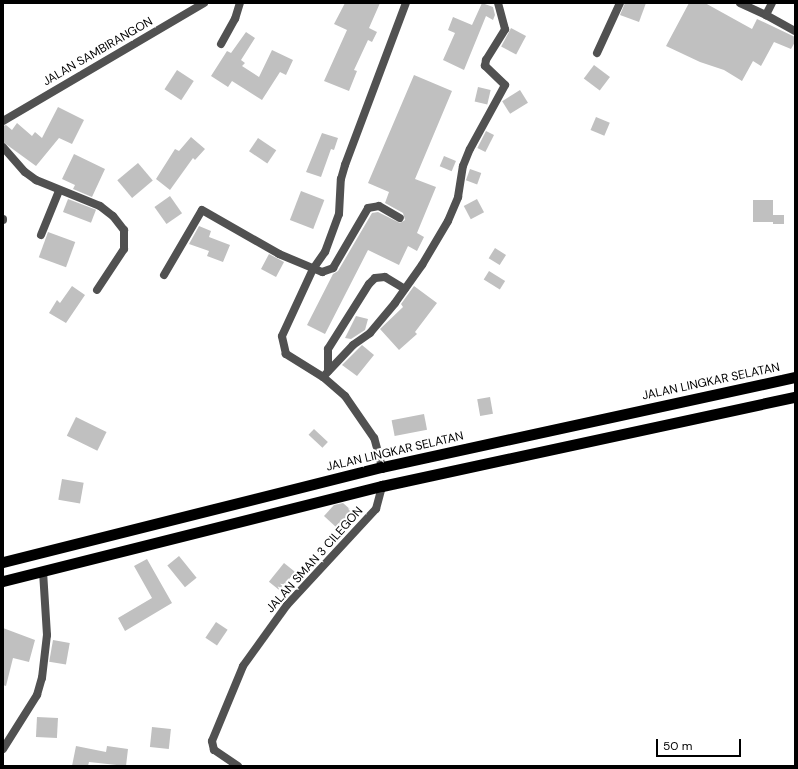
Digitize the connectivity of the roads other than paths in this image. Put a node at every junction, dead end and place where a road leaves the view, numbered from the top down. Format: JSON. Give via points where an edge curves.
{"nodes":[{"id":1,"x":204,"y":3,"type":"edge"},
{"id":2,"x":240,"y":3,"type":"edge"},
{"id":3,"x":406,"y":3,"type":"edge"},
{"id":4,"x":498,"y":3,"type":"edge"},
{"id":5,"x":620,"y":3,"type":"edge"},
{"id":6,"x":740,"y":3,"type":"edge"},
{"id":7,"x":772,"y":3,"type":"edge"},
{"id":8,"x":766,"y":15,"type":"junction"},
{"id":9,"x":795,"y":31,"type":"edge"},
{"id":10,"x":221,"y":44,"type":"dead end"},
{"id":11,"x":597,"y":53,"type":"dead end"},
{"id":12,"x":3,"y":121,"type":"edge"},
{"id":13,"x":3,"y":147,"type":"edge"},
{"id":14,"x":59,"y":191,"type":"junction"},
{"id":15,"x":400,"y":218,"type":"dead end"},
{"id":16,"x":41,"y":235,"type":"dead end"},
{"id":17,"x":313,"y":269,"type":"junction"},
{"id":18,"x":164,"y":275,"type":"dead end"},
{"id":19,"x":405,"y":289,"type":"junction"},
{"id":20,"x":97,"y":290,"type":"dead end"},
{"id":21,"x":326,"y":374,"type":"junction"},
{"id":22,"x":795,"y":377,"type":"edge"},
{"id":23,"x":795,"y":398,"type":"edge"},
{"id":24,"x":382,"y":467,"type":"junction"},
{"id":25,"x":382,"y":486,"type":"junction"},
{"id":26,"x":3,"y":562,"type":"edge"},
{"id":27,"x":43,"y":572,"type":"junction"},
{"id":28,"x":3,"y":581,"type":"edge"},
{"id":29,"x":3,"y":749,"type":"edge"},
{"id":30,"x":238,"y":766,"type":"edge"}],
"edges":[{"from":1,"to":12,"type":"street","name":"JALAN SAMBIRANGON"},
{"from":2,"to":10,"type":"street","via":[[236,19]]},
{"from":3,"to":17,"type":"street","via":[[345,165],[341,179],[339,214],[325,252]]},
{"from":4,"to":19,"type":"street","via":[[505,29],[485,66],[505,85],[470,149],[463,166],[458,197],[448,220]]},
{"from":5,"to":11,"type":"street"},
{"from":6,"to":8,"type":"street"},
{"from":7,"to":8,"type":"street"},
{"from":8,"to":9,"type":"street"},
{"from":13,"to":14,"type":"street","via":[[25,172]]},
{"from":14,"to":16,"type":"street"},
{"from":14,"to":20,"type":"street","via":[[100,206],[113,216],[124,230],[124,249]]},
{"from":15,"to":17,"type":"street","via":[[379,206],[368,208],[333,268],[322,272]]},
{"from":17,"to":18,"type":"street","via":[[268,249],[204,210],[200,212]]},
{"from":17,"to":21,"type":"street","via":[[284,329],[282,342],[286,354]]},
{"from":19,"to":21,"type":"street","via":[[370,333],[353,345]]},
{"from":19,"to":21,"type":"street","via":[[385,277],[376,278],[369,284],[335,334],[328,349]]},
{"from":21,"to":24,"type":"street","via":[[365,423],[380,451]]},
{"from":22,"to":24,"type":"highway","name":"JALAN LINGKAR SELATAN"},
{"from":23,"to":25,"type":"highway"},
{"from":24,"to":25,"type":"highway"},
{"from":24,"to":26,"type":"highway","name":"JALAN LINGKAR SELATAN"},
{"from":25,"to":27,"type":"highway"},
{"from":25,"to":30,"type":"street","name":"JALAN SMAN 3 CILEGON","via":[[376,509],[286,605],[243,666],[212,741],[214,750]]},
{"from":27,"to":28,"type":"highway"},
{"from":27,"to":29,"type":"street","via":[[47,635],[42,678],[37,695]]}]}
